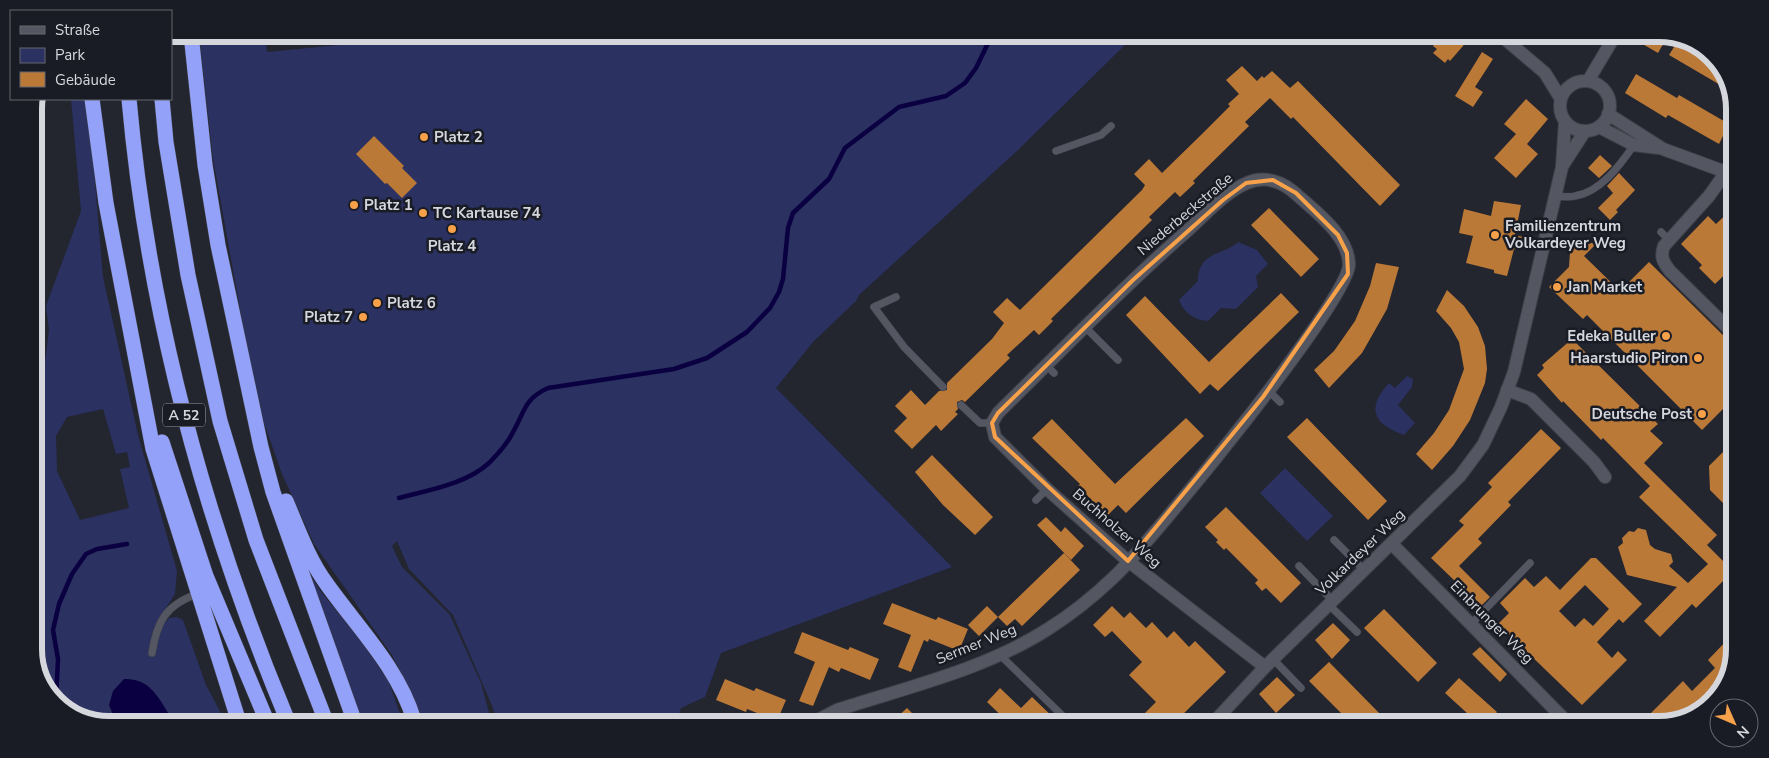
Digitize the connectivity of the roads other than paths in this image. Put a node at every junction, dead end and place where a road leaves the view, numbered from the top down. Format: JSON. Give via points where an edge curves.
{"nodes":[{"id":1,"x":192,"y":42,"type":"edge"},
{"id":2,"x":1509,"y":42,"type":"edge"},
{"id":3,"x":1612,"y":42,"type":"edge"},
{"id":4,"x":1606,"y":53,"type":"junction"},
{"id":5,"x":1544,"y":73,"type":"junction"},
{"id":6,"x":1588,"y":81,"type":"junction"},
{"id":7,"x":1573,"y":84,"type":"junction"},
{"id":8,"x":1605,"y":92,"type":"junction"},
{"id":9,"x":1561,"y":99,"type":"junction"},
{"id":10,"x":92,"y":100,"type":"edge"},
{"id":11,"x":128,"y":100,"type":"edge"},
{"id":12,"x":162,"y":100,"type":"edge"},
{"id":13,"x":1608,"y":114,"type":"junction"},
{"id":14,"x":1565,"y":122,"type":"junction"},
{"id":15,"x":1111,"y":126,"type":"dead end"},
{"id":16,"x":1599,"y":126,"type":"junction"},
{"id":17,"x":1586,"y":131,"type":"junction"},
{"id":18,"x":1634,"y":145,"type":"junction"},
{"id":19,"x":1663,"y":149,"type":"junction"},
{"id":20,"x":1056,"y":152,"type":"dead end"},
{"id":21,"x":1562,"y":167,"type":"junction"},
{"id":22,"x":1726,"y":172,"type":"edge"},
{"id":23,"x":1726,"y":178,"type":"edge"},
{"id":24,"x":1555,"y":196,"type":"junction"},
{"id":25,"x":896,"y":297,"type":"dead end"},
{"id":26,"x":1085,"y":327,"type":"junction"},
{"id":27,"x":1726,"y":327,"type":"edge"},
{"id":28,"x":1118,"y":360,"type":"dead end"},
{"id":29,"x":140,"y":379,"type":"junction"},
{"id":30,"x":943,"y":387,"type":"dead end"},
{"id":31,"x":1268,"y":390,"type":"junction"},
{"id":32,"x":1508,"y":390,"type":"junction"},
{"id":33,"x":1280,"y":402,"type":"dead end"},
{"id":34,"x":962,"y":405,"type":"dead end"},
{"id":35,"x":992,"y":423,"type":"junction"},
{"id":36,"x":258,"y":435,"type":"junction"},
{"id":37,"x":1605,"y":477,"type":"dead end"},
{"id":38,"x":1047,"y":489,"type":"junction"},
{"id":39,"x":1036,"y":500,"type":"dead end"},
{"id":40,"x":1334,"y":540,"type":"dead end"},
{"id":41,"x":1392,"y":544,"type":"junction"},
{"id":42,"x":1128,"y":561,"type":"junction"},
{"id":43,"x":1530,"y":563,"type":"dead end"},
{"id":44,"x":1299,"y":566,"type":"dead end"},
{"id":45,"x":1365,"y":571,"type":"junction"},
{"id":46,"x":197,"y":594,"type":"junction"},
{"id":47,"x":1331,"y":603,"type":"junction"},
{"id":48,"x":1471,"y":624,"type":"junction"},
{"id":49,"x":1357,"y":632,"type":"dead end"},
{"id":50,"x":152,"y":653,"type":"dead end"},
{"id":51,"x":1000,"y":655,"type":"junction"},
{"id":52,"x":1269,"y":663,"type":"junction"},
{"id":53,"x":1301,"y":688,"type":"dead end"},
{"id":54,"x":237,"y":716,"type":"edge"},
{"id":55,"x":265,"y":716,"type":"edge"},
{"id":56,"x":286,"y":716,"type":"edge"},
{"id":57,"x":323,"y":716,"type":"edge"},
{"id":58,"x":353,"y":716,"type":"edge"},
{"id":59,"x":412,"y":716,"type":"edge"},
{"id":60,"x":826,"y":716,"type":"edge"},
{"id":61,"x":1063,"y":716,"type":"edge"},
{"id":62,"x":1220,"y":716,"type":"edge"},
{"id":63,"x":1561,"y":716,"type":"edge"}],
"edges":[{"from":1,"to":36,"type":"highway","via":[[205,165],[218,245]]},
{"from":2,"to":5,"type":"street"},
{"from":3,"to":4,"type":"street"},
{"from":4,"to":6,"type":"street"},
{"from":4,"to":8,"type":"street","via":[[1602,68]]},
{"from":5,"to":7,"type":"street"},
{"from":5,"to":9,"type":"street"},
{"from":6,"to":7,"type":"street"},
{"from":6,"to":8,"type":"street"},
{"from":7,"to":9,"type":"street"},
{"from":8,"to":13,"type":"street","via":[[1610,102]]},
{"from":9,"to":14,"type":"street","name":"Volkardeyer Weg","via":[[1560,113]]},
{"from":10,"to":29,"type":"highway","via":[[106,203]]},
{"from":11,"to":56,"type":"highway","number":"A 52","via":[[153,279],[190,438],[224,552]]},
{"from":12,"to":57,"type":"highway","number":"A 52","via":[[188,275],[220,421],[256,540]]},
{"from":13,"to":16,"type":"street"},
{"from":13,"to":19,"type":"street"},
{"from":14,"to":17,"type":"street","via":[[1574,129]]},
{"from":14,"to":21,"type":"street","name":"Volkardeyer Weg"},
{"from":15,"to":20,"type":"lane","via":[[1101,135]]},
{"from":16,"to":17,"type":"street"},
{"from":16,"to":18,"type":"street"},
{"from":17,"to":21,"type":"street","name":"Volkardeyer Weg"},
{"from":18,"to":19,"type":"street"},
{"from":18,"to":24,"type":"lane","via":[[1622,163],[1595,189],[1574,196]]},
{"from":19,"to":22,"type":"street"},
{"from":21,"to":24,"type":"street","name":"Volkardeyer Weg"},
{"from":23,"to":27,"type":"street","via":[[1665,236],[1659,265]]},
{"from":24,"to":32,"type":"street","name":"Volkardeyer Weg"},
{"from":25,"to":30,"type":"lane","via":[[874,307],[904,347]]},
{"from":26,"to":28,"type":"lane"},
{"from":26,"to":31,"type":"street","name":"Niederbeckstraße","via":[[1235,190],[1256,180],[1279,182],[1338,235],[1344,243],[1349,264],[1348,274],[1336,295]]},
{"from":26,"to":35,"type":"street","name":"Niederbeckstraße","via":[[1050,369],[998,413]]},
{"from":29,"to":46,"type":"highway","via":[[153,449]]},
{"from":29,"to":55,"type":"highway","via":[[206,576]]},
{"from":31,"to":33,"type":"lane"},
{"from":31,"to":42,"type":"street","name":"Niederbeckstraße"},
{"from":32,"to":37,"type":"street","via":[[1531,399]]},
{"from":32,"to":41,"type":"street","name":"Volkardeyer Weg","via":[[1483,445],[1460,476]]},
{"from":34,"to":35,"type":"lane","via":[[980,423]]},
{"from":35,"to":38,"type":"street","name":"Buchholzer Weg","via":[[995,437]]},
{"from":36,"to":58,"type":"highway","via":[[273,492]]},
{"from":36,"to":59,"type":"highway","via":[[317,569],[396,678]]},
{"from":38,"to":39,"type":"lane"},
{"from":38,"to":42,"type":"street","name":"Buchholzer Weg"},
{"from":40,"to":45,"type":"lane"},
{"from":41,"to":45,"type":"street","name":"Volkardeyer Weg"},
{"from":41,"to":48,"type":"street","name":"Einbrunger Weg"},
{"from":42,"to":51,"type":"street","name":"Sermer Weg","via":[[1070,614],[1031,640]]},
{"from":42,"to":52,"type":"street","name":"Buchholzer Weg"},
{"from":43,"to":48,"type":"lane"},
{"from":44,"to":47,"type":"lane"},
{"from":45,"to":47,"type":"street","name":"Volkardeyer Weg"},
{"from":46,"to":50,"type":"lane","via":[[178,601],[170,609],[156,630]]},
{"from":46,"to":54,"type":"highway"},
{"from":47,"to":49,"type":"lane"},
{"from":47,"to":52,"type":"street","name":"Volkardeyer Weg"},
{"from":48,"to":63,"type":"street","name":"Einbrunger Weg"},
{"from":51,"to":60,"type":"street","name":"Sermer Weg"},
{"from":51,"to":61,"type":"lane"},
{"from":52,"to":53,"type":"lane"},
{"from":52,"to":62,"type":"street","name":"Volkardeyer Weg"}]}
